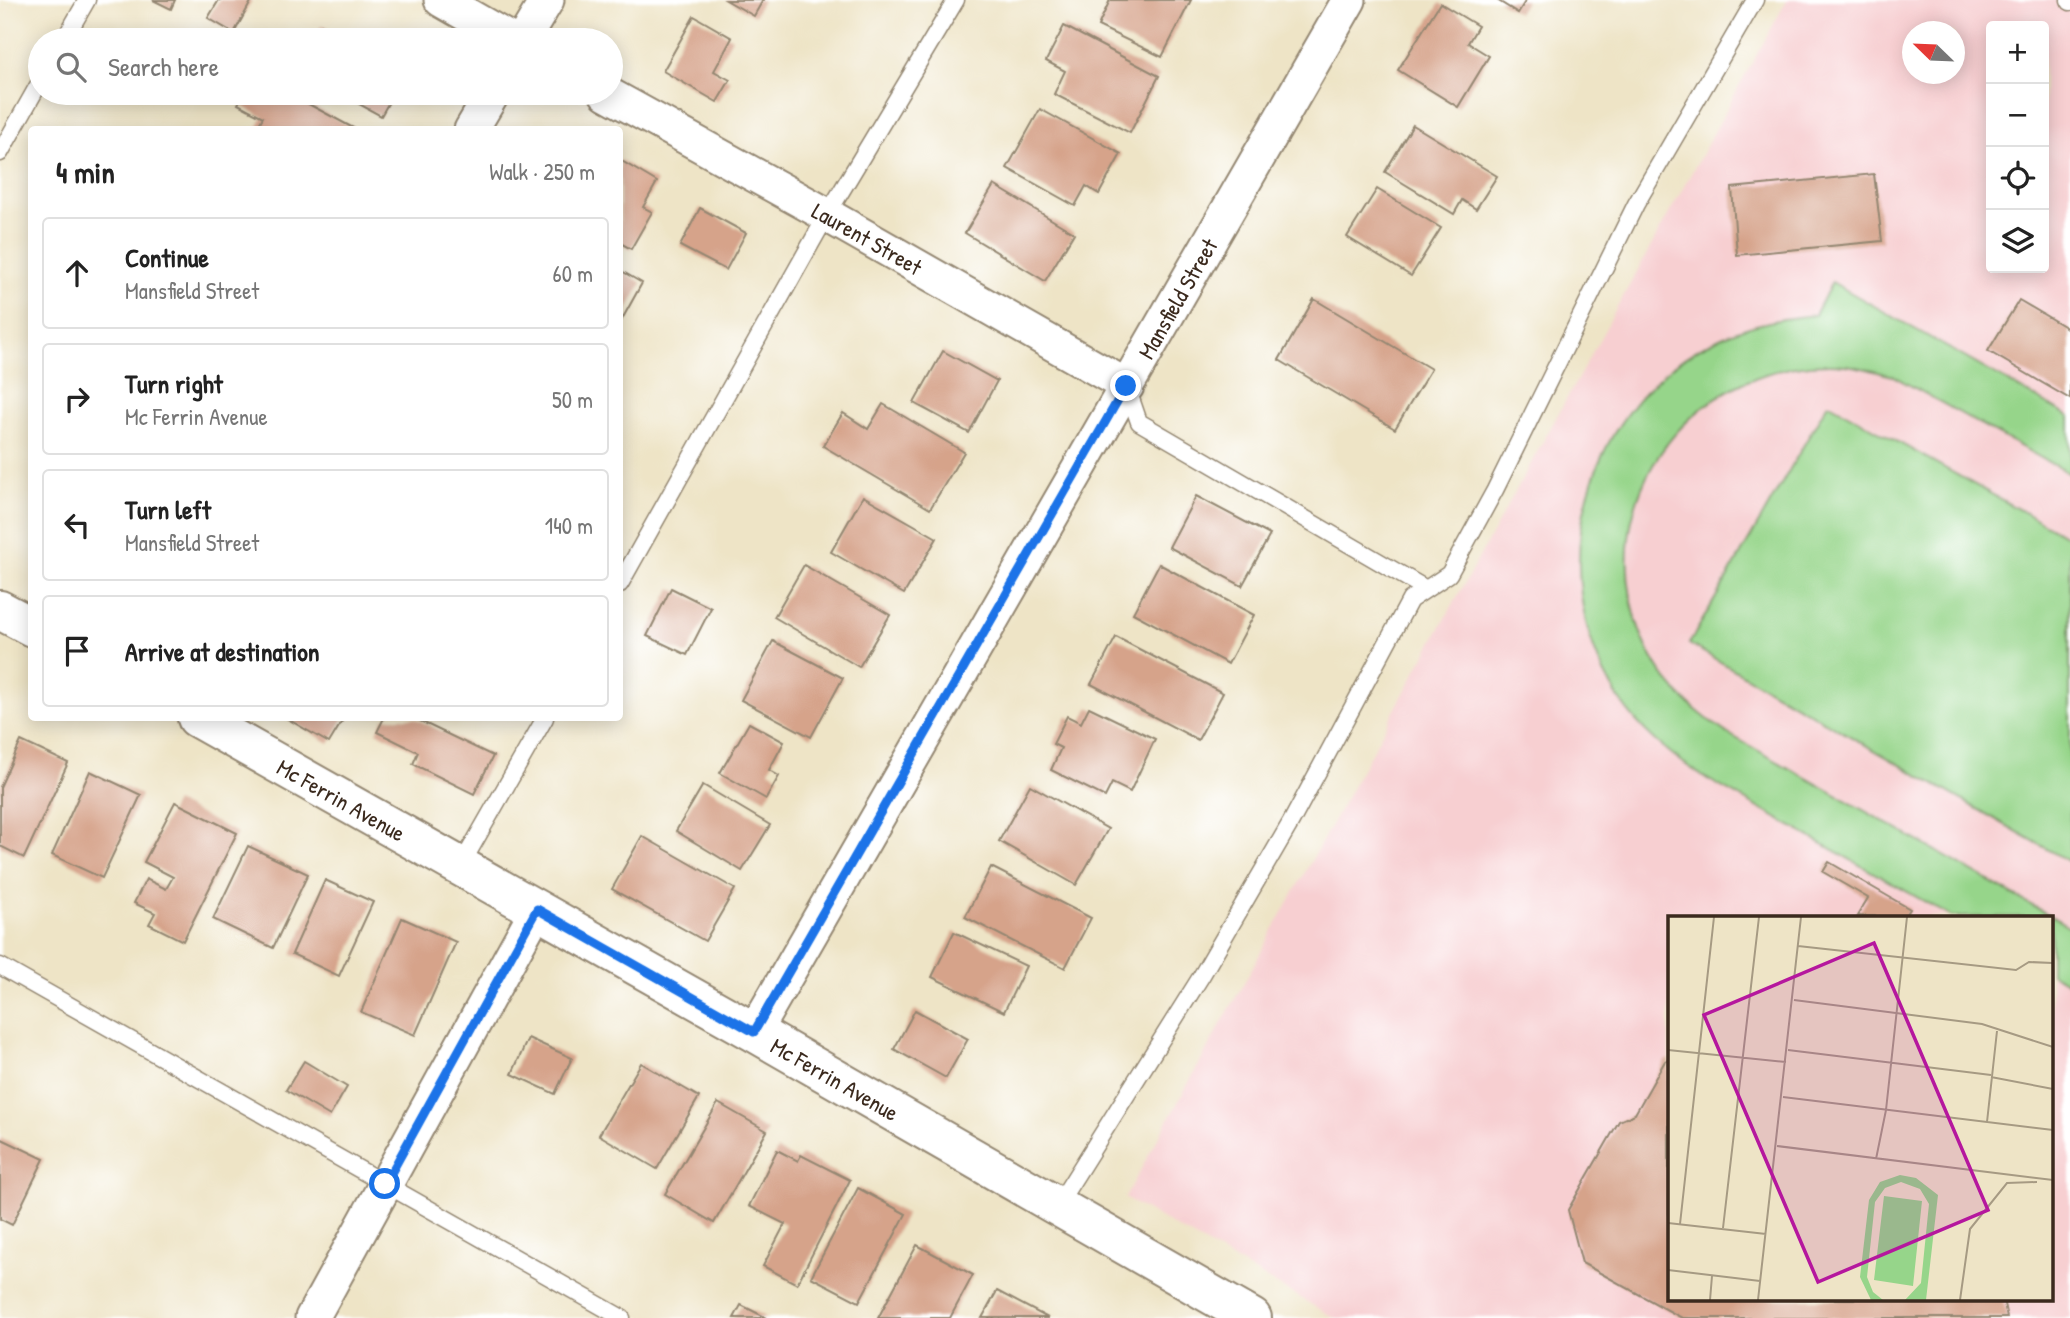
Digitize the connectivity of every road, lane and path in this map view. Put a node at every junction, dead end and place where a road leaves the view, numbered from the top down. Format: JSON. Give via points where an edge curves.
{"nodes":[{"id":1,"x":88,"y":0,"type":"edge"},
{"id":2,"x":441,"y":0,"type":"edge"},
{"id":3,"x":547,"y":0,"type":"edge"},
{"id":4,"x":956,"y":0,"type":"edge"},
{"id":5,"x":1349,"y":0,"type":"edge"},
{"id":6,"x":1755,"y":0,"type":"edge"},
{"id":7,"x":71,"y":28,"type":"edge"},
{"id":8,"x":490,"y":28,"type":"edge"},
{"id":9,"x":530,"y":28,"type":"edge"},
{"id":10,"x":623,"y":102,"type":"edge"},
{"id":11,"x":28,"y":103,"type":"edge"},
{"id":12,"x":485,"y":105,"type":"edge"},
{"id":13,"x":473,"y":126,"type":"edge"},
{"id":14,"x":0,"y":152,"type":"edge"},
{"id":15,"x":827,"y":215,"type":"junction"},
{"id":16,"x":1126,"y":386,"type":"junction"},
{"id":17,"x":623,"y":579,"type":"edge"},
{"id":18,"x":1426,"y":589,"type":"junction"},
{"id":19,"x":0,"y":610,"type":"edge"},
{"id":20,"x":28,"y":625,"type":"edge"},
{"id":21,"x":202,"y":721,"type":"edge"},
{"id":22,"x":543,"y":721,"type":"edge"},
{"id":23,"x":460,"y":867,"type":"junction"},
{"id":24,"x":537,"y":909,"type":"junction"},
{"id":25,"x":0,"y":966,"type":"edge"},
{"id":26,"x":754,"y":1032,"type":"junction"},
{"id":27,"x":385,"y":1184,"type":"junction"},
{"id":28,"x":1057,"y":1206,"type":"junction"},
{"id":29,"x":312,"y":1318,"type":"edge"},
{"id":30,"x":622,"y":1318,"type":"edge"},
{"id":31,"x":1252,"y":1318,"type":"edge"}],
"edges":[{"from":1,"to":7,"type":"lane"},
{"from":2,"to":8,"type":"street"},
{"from":3,"to":9,"type":"street"},
{"from":4,"to":15,"type":"lane"},
{"from":5,"to":16,"type":"street","name":"Mansfield Street"},
{"from":6,"to":18,"type":"lane","via":[[1636,204],[1449,574]]},
{"from":10,"to":15,"type":"street","name":"Laurent Street"},
{"from":11,"to":14,"type":"lane"},
{"from":12,"to":13,"type":"street"},
{"from":15,"to":16,"type":"street","name":"Laurent Street"},
{"from":15,"to":17,"type":"lane"},
{"from":16,"to":18,"type":"lane","via":[[1139,422]]},
{"from":16,"to":26,"type":"street","name":"Mansfield Street"},
{"from":18,"to":28,"type":"lane","via":[[1410,600],[1278,845]]},
{"from":19,"to":20,"type":"street"},
{"from":21,"to":23,"type":"street","name":"Mc Ferrin Avenue"},
{"from":22,"to":23,"type":"lane"},
{"from":23,"to":24,"type":"street","name":"Mc Ferrin Avenue"},
{"from":24,"to":26,"type":"street","name":"Mc Ferrin Avenue"},
{"from":24,"to":27,"type":"street"},
{"from":25,"to":27,"type":"lane"},
{"from":26,"to":28,"type":"street","name":"Mc Ferrin Avenue"},
{"from":27,"to":29,"type":"street"},
{"from":27,"to":30,"type":"lane"},
{"from":28,"to":31,"type":"street","name":"Mc Ferrin Avenue"}]}
